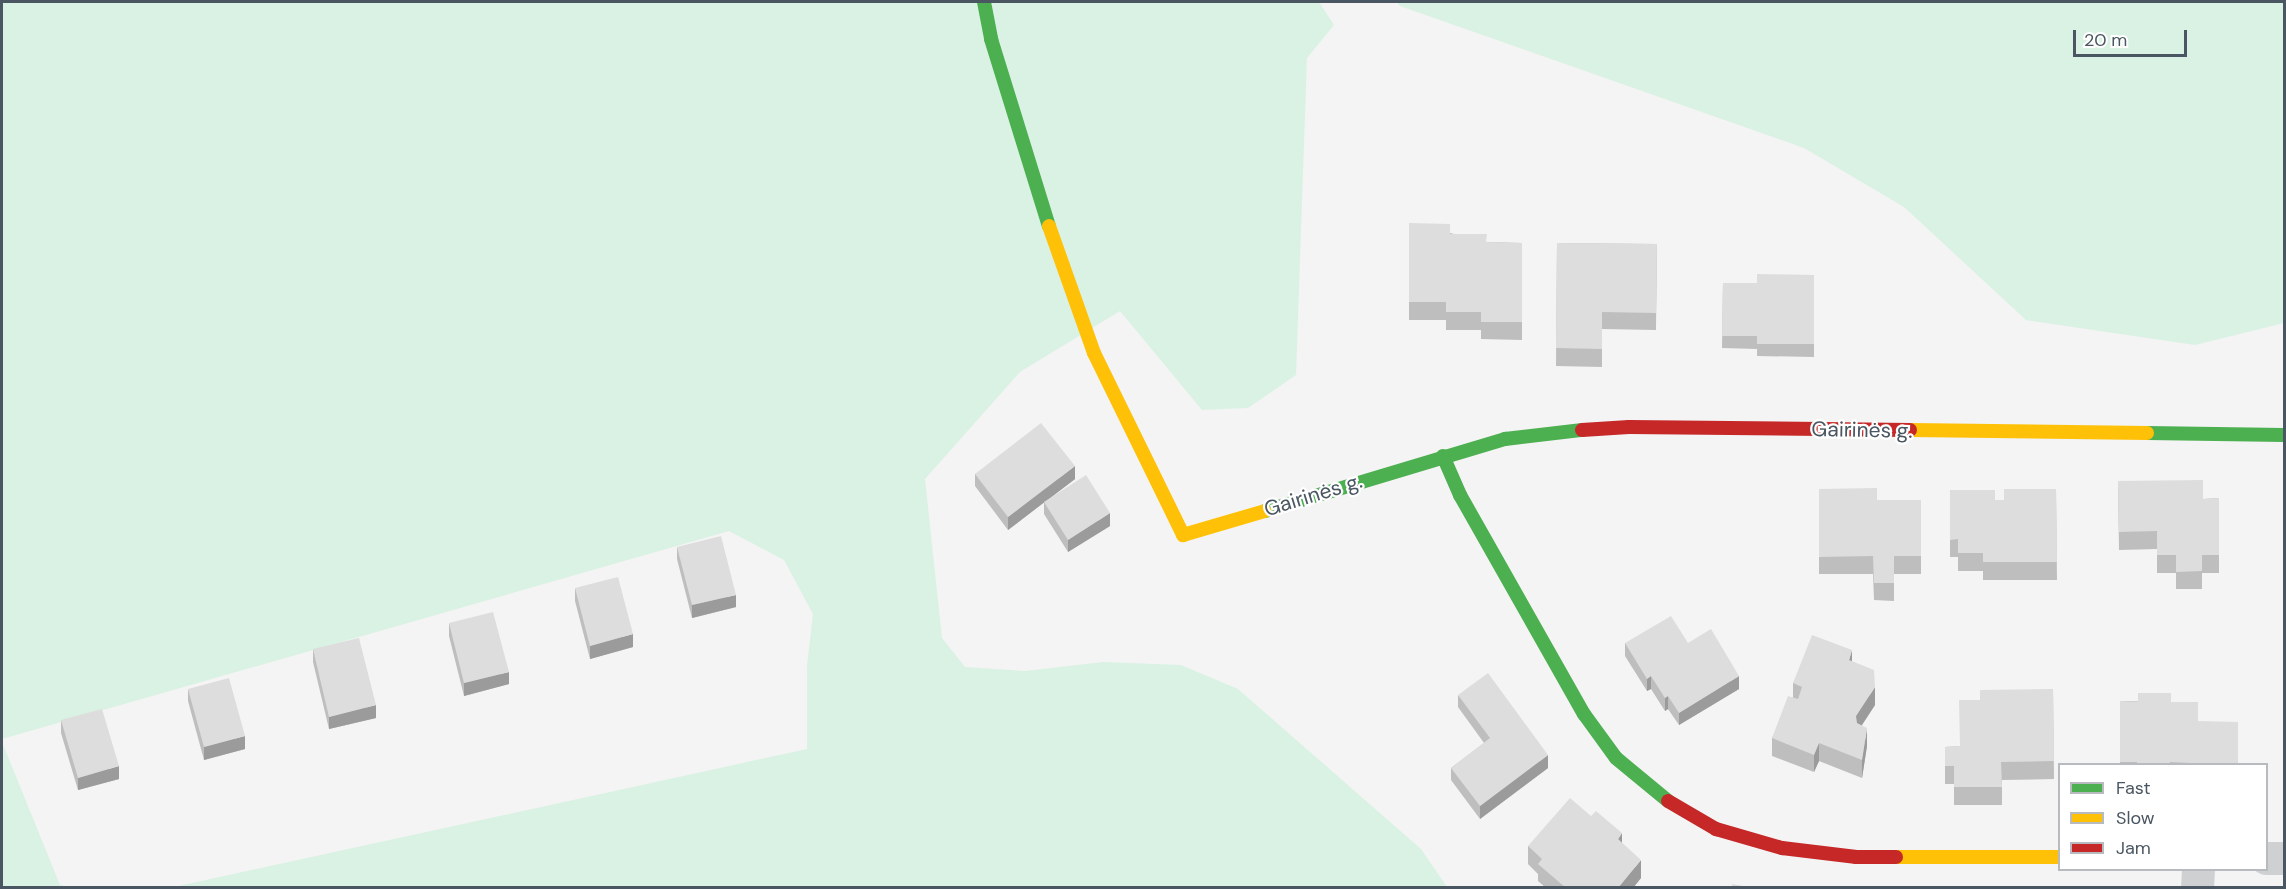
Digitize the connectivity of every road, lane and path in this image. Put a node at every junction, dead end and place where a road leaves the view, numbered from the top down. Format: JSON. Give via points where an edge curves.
{"nodes":[{"id":1,"x":984,"y":2,"type":"edge"},
{"id":2,"x":2284,"y":435,"type":"edge"},
{"id":3,"x":1443,"y":456,"type":"junction"},
{"id":4,"x":2058,"y":857,"type":"edge"},
{"id":5,"x":2268,"y":858,"type":"edge"},
{"id":6,"x":2284,"y":858,"type":"edge"},
{"id":7,"x":2198,"y":871,"type":"edge"},
{"id":8,"x":2198,"y":888,"type":"edge"}],
"edges":[{"from":1,"to":3,"type":"street","name":"Gairinės g.","via":[[991,39],[1059,258],[1094,353],[1183,535]]},
{"from":2,"to":3,"type":"street","name":"Gairinės g.","via":[[1629,427],[1504,439]]},
{"from":3,"to":4,"type":"street","via":[[1460,495],[1584,714],[1616,758],[1655,794],[1716,829],[1782,848],[1856,857]]},
{"from":5,"to":6,"type":"street"},
{"from":7,"to":8,"type":"street"}]}
